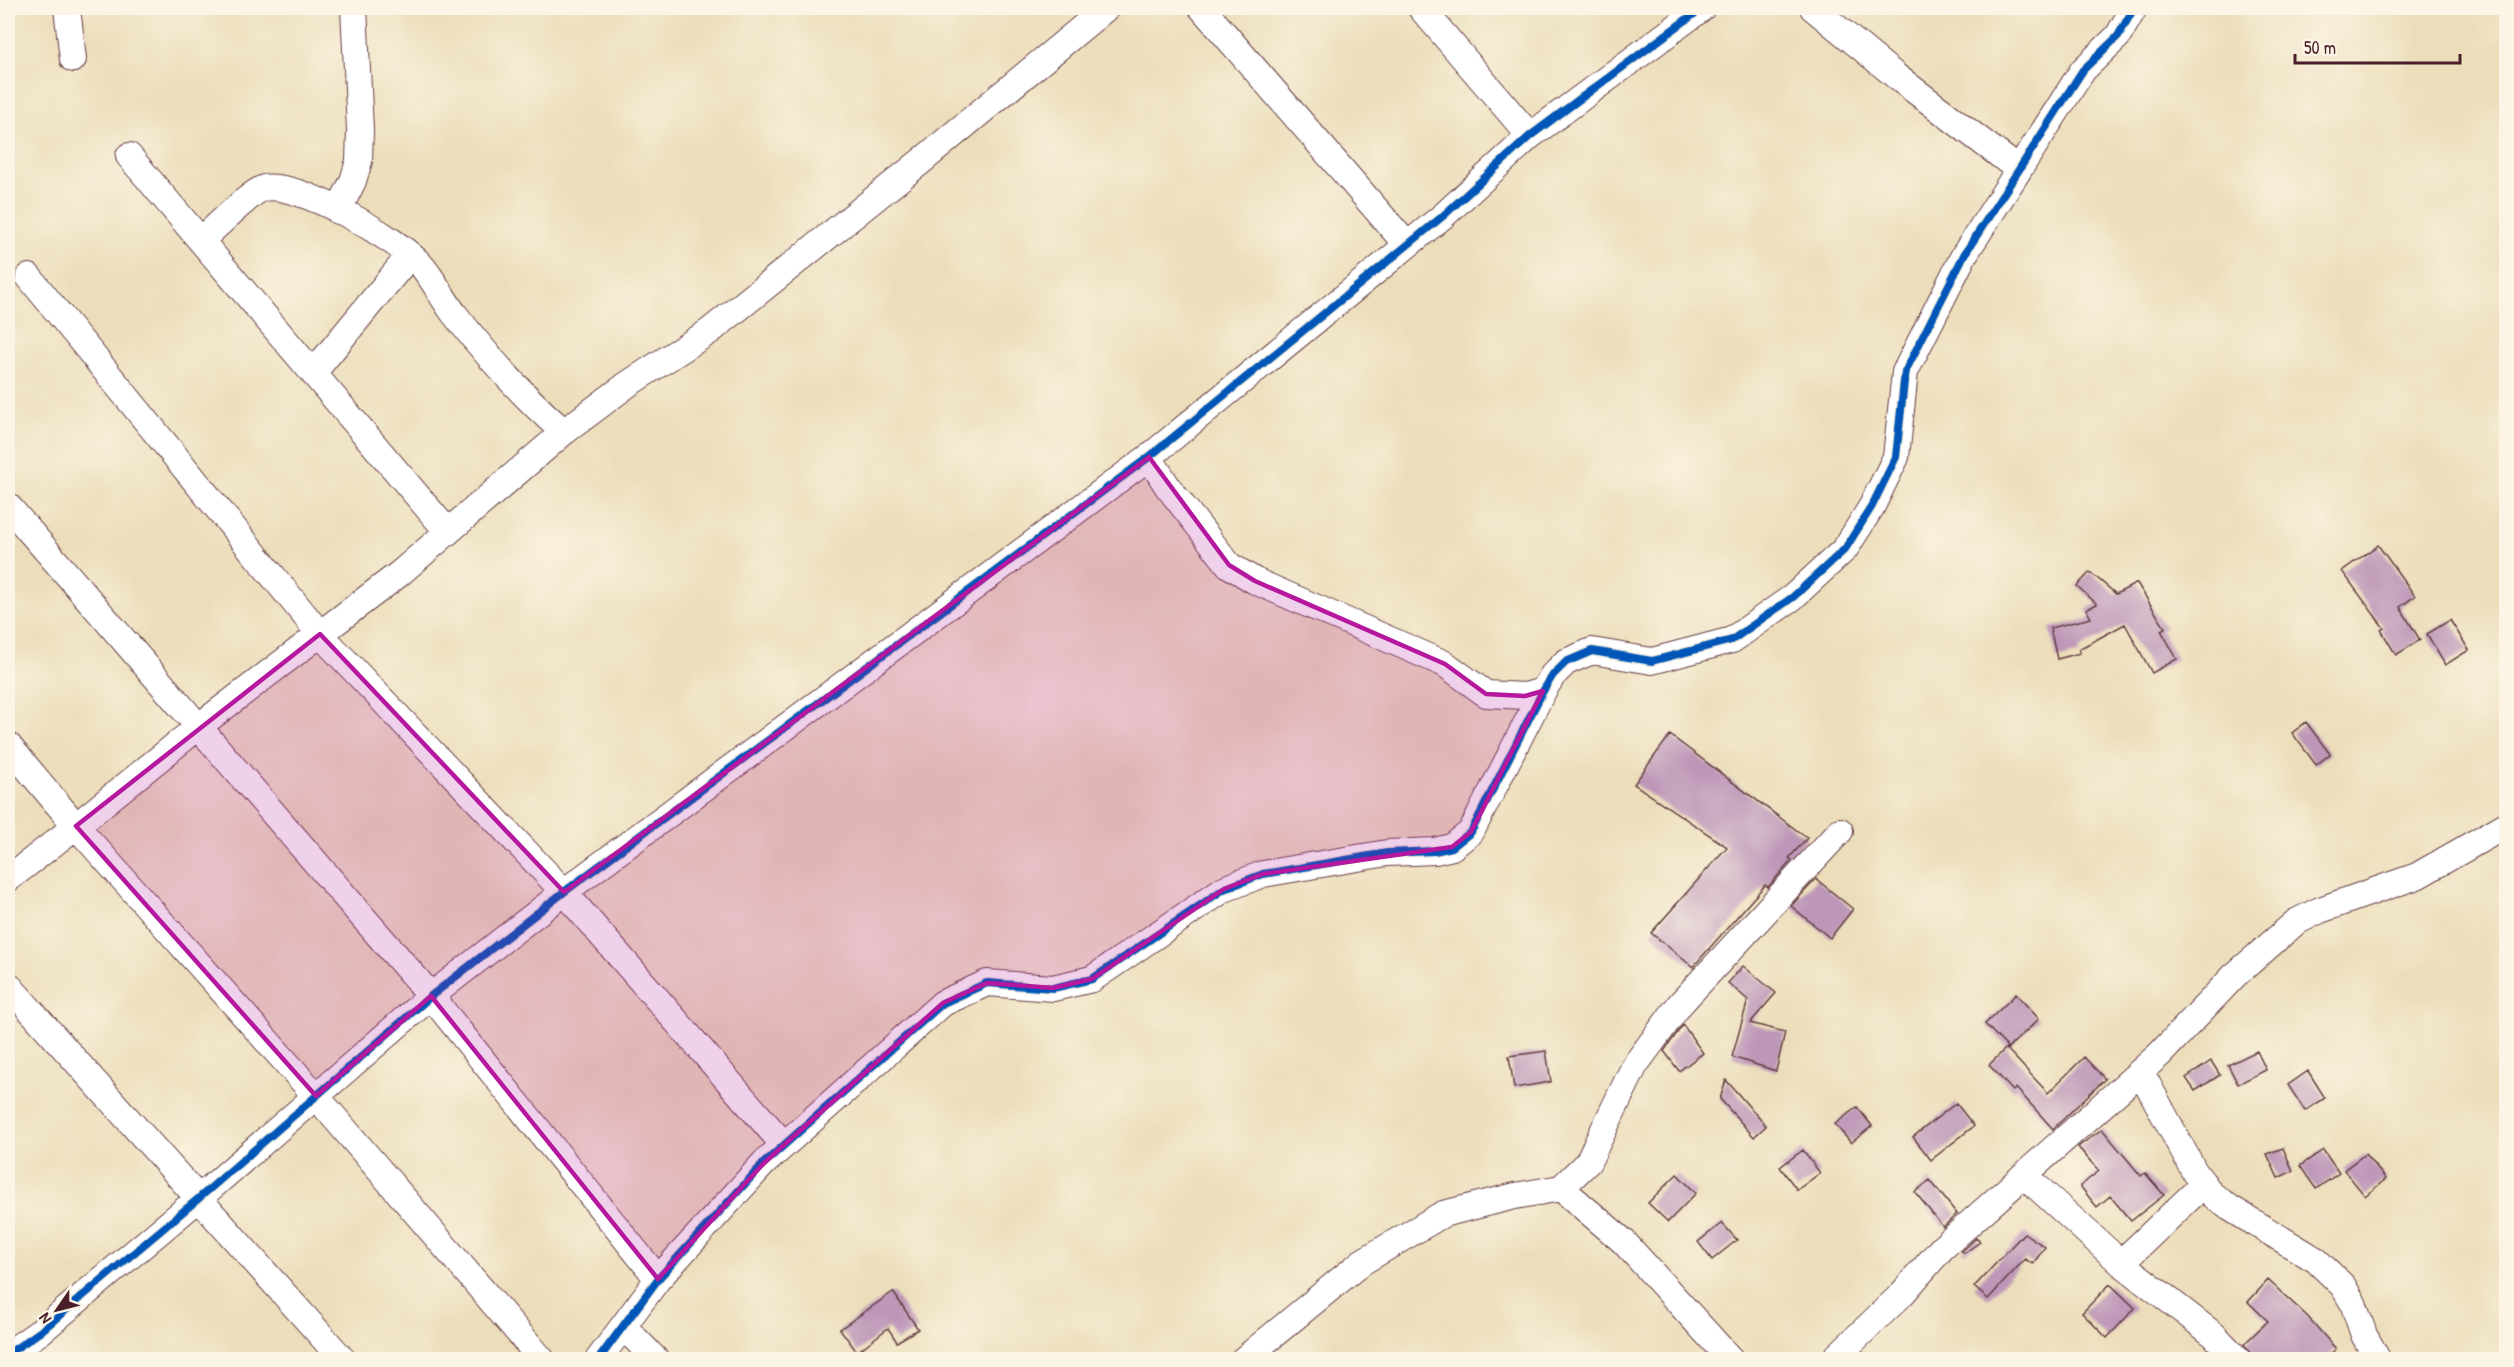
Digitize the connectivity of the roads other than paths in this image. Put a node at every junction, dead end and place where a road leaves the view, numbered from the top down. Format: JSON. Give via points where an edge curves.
{"nodes":[{"id":1,"x":67,"y":8,"type":"edge"},
{"id":2,"x":354,"y":8,"type":"edge"},
{"id":3,"x":1103,"y":8,"type":"edge"},
{"id":4,"x":1202,"y":8,"type":"edge"},
{"id":5,"x":1421,"y":8,"type":"edge"},
{"id":6,"x":1702,"y":8,"type":"edge"},
{"id":7,"x":1813,"y":8,"type":"edge"},
{"id":8,"x":2134,"y":8,"type":"edge"},
{"id":9,"x":73,"y":59,"type":"dead end"},
{"id":10,"x":1530,"y":136,"type":"junction"},
{"id":11,"x":129,"y":156,"type":"dead end"},
{"id":12,"x":2018,"y":169,"type":"junction"},
{"id":13,"x":338,"y":211,"type":"junction"},
{"id":14,"x":201,"y":240,"type":"junction"},
{"id":15,"x":1407,"y":244,"type":"junction"},
{"id":16,"x":410,"y":255,"type":"junction"},
{"id":17,"x":30,"y":277,"type":"dead end"},
{"id":18,"x":313,"y":373,"type":"junction"},
{"id":19,"x":564,"y":432,"type":"junction"},
{"id":20,"x":1149,"y":457,"type":"junction"},
{"id":21,"x":8,"y":506,"type":"edge"},
{"id":22,"x":448,"y":531,"type":"junction"},
{"id":23,"x":320,"y":634,"type":"junction"},
{"id":24,"x":1543,"y":691,"type":"junction"},
{"id":25,"x":198,"y":727,"type":"junction"},
{"id":26,"x":8,"y":744,"type":"edge"},
{"id":27,"x":2506,"y":825,"type":"edge"},
{"id":28,"x":76,"y":826,"type":"junction"},
{"id":29,"x":1840,"y":831,"type":"dead end"},
{"id":30,"x":8,"y":879,"type":"edge"},
{"id":31,"x":564,"y":892,"type":"junction"},
{"id":32,"x":8,"y":985,"type":"edge"},
{"id":33,"x":431,"y":996,"type":"junction"},
{"id":34,"x":2140,"y":1072,"type":"junction"},
{"id":35,"x":316,"y":1096,"type":"junction"},
{"id":36,"x":784,"y":1145,"type":"junction"},
{"id":37,"x":2024,"y":1175,"type":"junction"},
{"id":38,"x":2204,"y":1184,"type":"junction"},
{"id":39,"x":1562,"y":1188,"type":"junction"},
{"id":40,"x":198,"y":1199,"type":"junction"},
{"id":41,"x":2121,"y":1263,"type":"junction"},
{"id":42,"x":658,"y":1279,"type":"junction"},
{"id":43,"x":623,"y":1326,"type":"junction"},
{"id":44,"x":8,"y":1354,"type":"edge"},
{"id":45,"x":344,"y":1359,"type":"edge"},
{"id":46,"x":542,"y":1359,"type":"edge"},
{"id":47,"x":598,"y":1359,"type":"edge"},
{"id":48,"x":656,"y":1359,"type":"edge"},
{"id":49,"x":1243,"y":1359,"type":"edge"},
{"id":50,"x":1731,"y":1359,"type":"edge"},
{"id":51,"x":1833,"y":1359,"type":"edge"},
{"id":52,"x":2238,"y":1359,"type":"edge"},
{"id":53,"x":2378,"y":1359,"type":"edge"}],
"edges":[{"from":1,"to":9,"type":"street"},
{"from":2,"to":13,"type":"street","via":[[359,161]]},
{"from":3,"to":19,"type":"street","via":[[710,332],[628,384]]},
{"from":4,"to":15,"type":"street"},
{"from":5,"to":10,"type":"street"},
{"from":6,"to":10,"type":"street"},
{"from":7,"to":12,"type":"street"},
{"from":8,"to":12,"type":"street","via":[[2118,36],[2083,70]]},
{"from":10,"to":15,"type":"street"},
{"from":11,"to":14,"type":"street"},
{"from":12,"to":24,"type":"street","via":[[1964,255],[1905,372],[1896,457],[1845,549],[1793,597],[1732,640],[1652,661],[1592,651],[1566,662]]},
{"from":13,"to":14,"type":"street","via":[[314,198],[277,187],[261,189]]},
{"from":13,"to":16,"type":"street"},
{"from":14,"to":18,"type":"street"},
{"from":15,"to":20,"type":"street"},
{"from":16,"to":18,"type":"street"},
{"from":16,"to":19,"type":"street","via":[[421,264],[456,316],[534,406]]},
{"from":17,"to":23,"type":"street"},
{"from":18,"to":22,"type":"street"},
{"from":19,"to":22,"type":"street"},
{"from":20,"to":24,"type":"street","via":[[1229,565],[1255,581],[1445,664],[1486,694],[1525,696]]},
{"from":20,"to":31,"type":"street"},
{"from":21,"to":25,"type":"street"},
{"from":22,"to":23,"type":"street"},
{"from":23,"to":25,"type":"street"},
{"from":23,"to":31,"type":"street"},
{"from":24,"to":36,"type":"street","via":[[1471,832],[1452,847],[1364,856],[1263,874],[1224,889],[1092,979],[1053,988],[987,983],[943,1003]]},
{"from":25,"to":28,"type":"street"},
{"from":25,"to":33,"type":"street"},
{"from":26,"to":28,"type":"street"},
{"from":27,"to":34,"type":"street","via":[[2417,876],[2296,922],[2234,976]]},
{"from":28,"to":30,"type":"street"},
{"from":28,"to":35,"type":"street"},
{"from":29,"to":39,"type":"street","via":[[1680,1004],[1635,1065],[1588,1162]]},
{"from":31,"to":33,"type":"street"},
{"from":31,"to":36,"type":"street"},
{"from":32,"to":40,"type":"street"},
{"from":33,"to":35,"type":"street"},
{"from":33,"to":42,"type":"street"},
{"from":34,"to":37,"type":"street"},
{"from":34,"to":38,"type":"street"},
{"from":35,"to":40,"type":"street"},
{"from":35,"to":46,"type":"street"},
{"from":36,"to":42,"type":"street"},
{"from":37,"to":41,"type":"street"},
{"from":37,"to":51,"type":"street","via":[[1942,1248],[1901,1295]]},
{"from":38,"to":41,"type":"street"},
{"from":38,"to":53,"type":"street","via":[[2230,1208],[2316,1260],[2343,1286]]},
{"from":39,"to":49,"type":"street","via":[[1443,1214],[1362,1262]]},
{"from":39,"to":50,"type":"street","via":[[1624,1242]]},
{"from":40,"to":44,"type":"street"},
{"from":40,"to":45,"type":"street"},
{"from":41,"to":52,"type":"street","via":[[2214,1335]]},
{"from":42,"to":43,"type":"street"},
{"from":43,"to":47,"type":"street"},
{"from":43,"to":48,"type":"street"}]}
